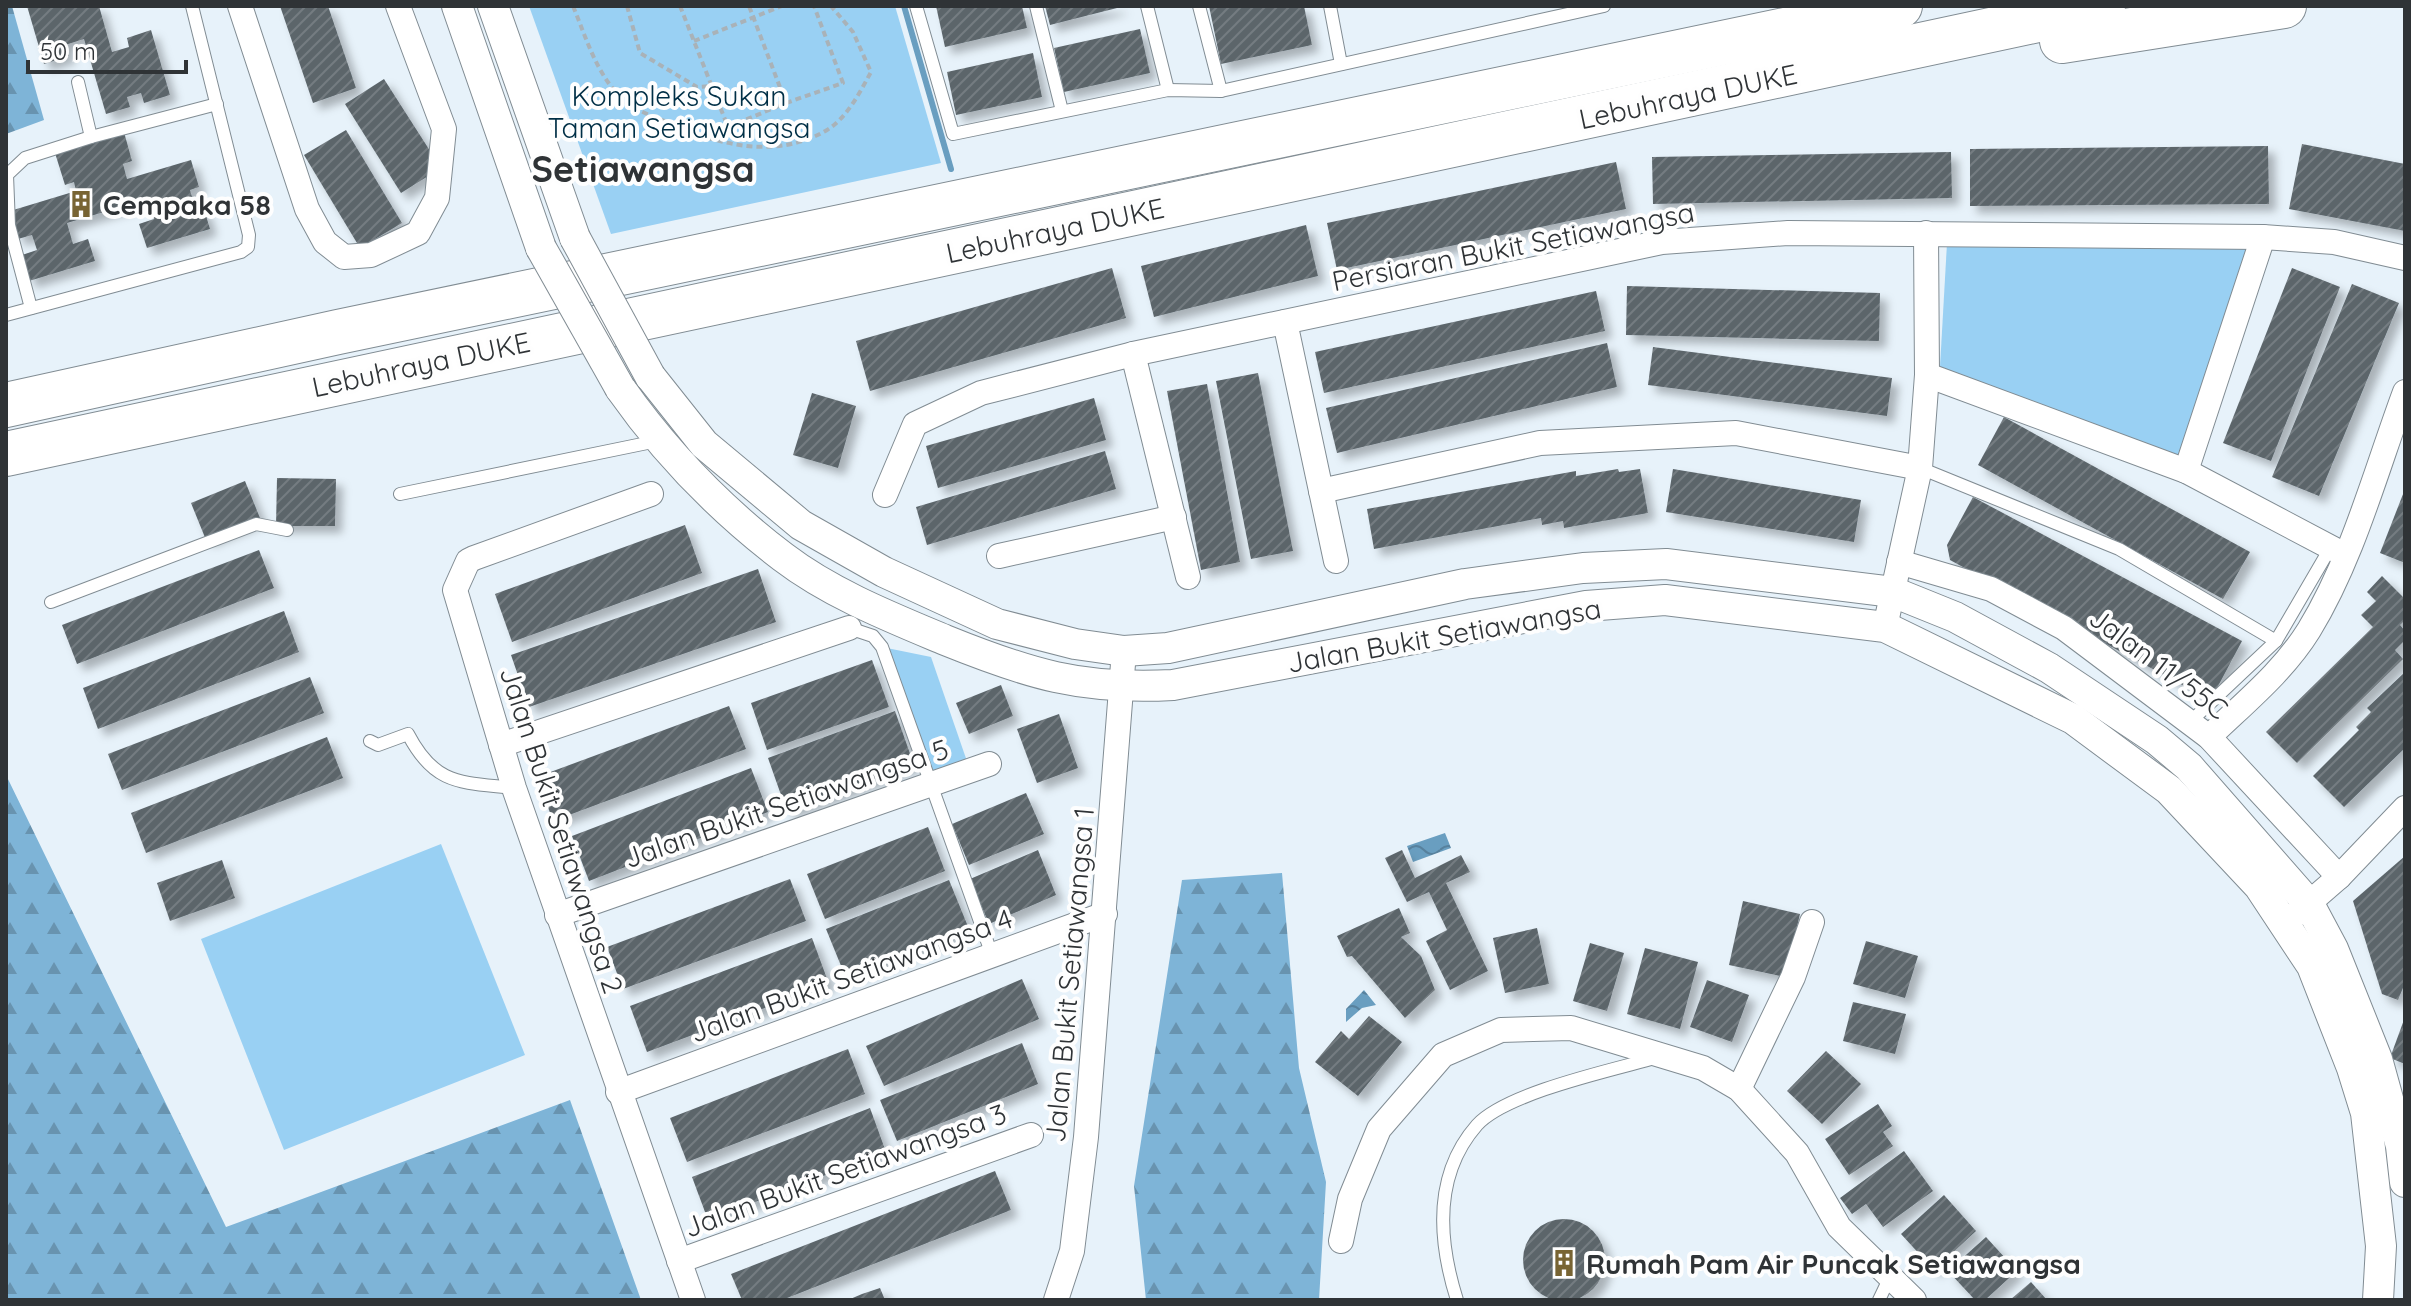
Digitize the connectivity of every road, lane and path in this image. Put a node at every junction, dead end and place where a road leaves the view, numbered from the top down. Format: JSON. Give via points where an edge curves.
{"nodes":[{"id":1,"x":192,"y":6,"type":"edge"},
{"id":2,"x":240,"y":6,"type":"edge"},
{"id":3,"x":398,"y":6,"type":"edge"},
{"id":4,"x":457,"y":6,"type":"edge"},
{"id":5,"x":493,"y":6,"type":"edge"},
{"id":6,"x":573,"y":6,"type":"edge"},
{"id":7,"x":627,"y":6,"type":"edge"},
{"id":8,"x":680,"y":6,"type":"edge"},
{"id":9,"x":749,"y":6,"type":"edge"},
{"id":10,"x":780,"y":6,"type":"edge"},
{"id":11,"x":814,"y":6,"type":"edge"},
{"id":12,"x":831,"y":6,"type":"edge"},
{"id":13,"x":916,"y":6,"type":"edge"},
{"id":14,"x":1036,"y":6,"type":"edge"},
{"id":15,"x":1147,"y":6,"type":"edge"},
{"id":16,"x":1199,"y":6,"type":"edge"},
{"id":17,"x":1330,"y":6,"type":"edge"},
{"id":18,"x":1604,"y":6,"type":"edge"},
{"id":19,"x":1793,"y":6,"type":"edge"},
{"id":20,"x":1900,"y":6,"type":"edge"},
{"id":21,"x":2103,"y":6,"type":"edge"},
{"id":22,"x":2284,"y":6,"type":"edge"},
{"id":23,"x":753,"y":17,"type":"junction"},
{"id":24,"x":694,"y":41,"type":"junction"},
{"id":25,"x":1662,"y":57,"type":"junction"},
{"id":26,"x":1341,"y":64,"type":"junction"},
{"id":27,"x":78,"y":82,"type":"dead end"},
{"id":28,"x":712,"y":86,"type":"junction"},
{"id":29,"x":1168,"y":90,"type":"junction"},
{"id":30,"x":1221,"y":91,"type":"junction"},
{"id":31,"x":1677,"y":98,"type":"junction"},
{"id":32,"x":786,"y":103,"type":"junction"},
{"id":33,"x":217,"y":104,"type":"junction"},
{"id":34,"x":1062,"y":111,"type":"junction"},
{"id":35,"x":91,"y":137,"type":"junction"},
{"id":36,"x":1926,"y":233,"type":"junction"},
{"id":37,"x":2263,"y":237,"type":"junction"},
{"id":38,"x":2405,"y":258,"type":"edge"},
{"id":39,"x":31,"y":308,"type":"junction"},
{"id":40,"x":6,"y":315,"type":"edge"},
{"id":41,"x":1285,"y":322,"type":"junction"},
{"id":42,"x":1133,"y":354,"type":"junction"},
{"id":43,"x":1927,"y":375,"type":"junction"},
{"id":44,"x":2405,"y":392,"type":"edge"},
{"id":45,"x":6,"y":405,"type":"edge"},
{"id":46,"x":657,"y":441,"type":"junction"},
{"id":47,"x":6,"y":454,"type":"edge"},
{"id":48,"x":1920,"y":468,"type":"junction"},
{"id":49,"x":2186,"y":471,"type":"junction"},
{"id":50,"x":1321,"y":491,"type":"junction"},
{"id":51,"x":400,"y":494,"type":"dead end"},
{"id":52,"x":651,"y":494,"type":"dead end"},
{"id":53,"x":885,"y":495,"type":"dead end"},
{"id":54,"x":1174,"y":517,"type":"junction"},
{"id":55,"x":287,"y":530,"type":"dead end"},
{"id":56,"x":2338,"y":550,"type":"junction"},
{"id":57,"x":999,"y":556,"type":"dead end"},
{"id":58,"x":1336,"y":561,"type":"dead end"},
{"id":59,"x":1899,"y":562,"type":"junction"},
{"id":60,"x":1188,"y":577,"type":"dead end"},
{"id":61,"x":1893,"y":592,"type":"junction"},
{"id":62,"x":51,"y":602,"type":"dead end"},
{"id":63,"x":1885,"y":627,"type":"junction"},
{"id":64,"x":849,"y":628,"type":"joint"},
{"id":65,"x":2276,"y":641,"type":"junction"},
{"id":66,"x":1124,"y":651,"type":"junction"},
{"id":67,"x":1122,"y":688,"type":"junction"},
{"id":68,"x":2199,"y":729,"type":"junction"},
{"id":69,"x":370,"y":741,"type":"dead end"},
{"id":70,"x":501,"y":745,"type":"junction"},
{"id":71,"x":989,"y":764,"type":"dead end"},
{"id":72,"x":930,"y":785,"type":"junction"},
{"id":73,"x":514,"y":788,"type":"junction"},
{"id":74,"x":2405,"y":808,"type":"edge"},
{"id":75,"x":2339,"y":877,"type":"junction"},
{"id":76,"x":1105,"y":914,"type":"junction"},
{"id":77,"x":2298,"y":914,"type":"junction"},
{"id":78,"x":557,"y":915,"type":"junction"},
{"id":79,"x":1812,"y":922,"type":"dead end"},
{"id":80,"x":992,"y":955,"type":"junction"},
{"id":81,"x":1662,"y":1056,"type":"junction"},
{"id":82,"x":1739,"y":1089,"type":"junction"},
{"id":83,"x":618,"y":1092,"type":"junction"},
{"id":84,"x":1031,"y":1135,"type":"dead end"},
{"id":85,"x":2405,"y":1182,"type":"edge"},
{"id":86,"x":1341,"y":1241,"type":"dead end"},
{"id":87,"x":679,"y":1261,"type":"junction"},
{"id":88,"x":1884,"y":1289,"type":"edge"},
{"id":89,"x":693,"y":1300,"type":"edge"},
{"id":90,"x":1056,"y":1300,"type":"edge"},
{"id":91,"x":1457,"y":1300,"type":"edge"},
{"id":92,"x":1914,"y":1300,"type":"edge"},
{"id":93,"x":2378,"y":1300,"type":"edge"}],
"edges":[{"from":1,"to":33,"type":"lane"},
{"from":2,"to":3,"type":"street","via":[[307,209],[325,242],[344,257],[371,255],[418,233],[437,198],[444,129]]},
{"from":4,"to":46,"type":"street","name":"Jalan Bukit Setiawangsa","bridge":true,"via":[[541,248],[620,388]]},
{"from":5,"to":66,"type":"street","name":"Jalan Bukit Setiawangsa","bridge":true,"via":[[575,238],[650,376],[704,444],[801,525],[884,572],[997,624]]},
{"from":6,"to":12,"type":"path","via":[[595,66],[623,101],[739,148],[787,144],[827,130],[861,90],[871,72],[853,32]]},
{"from":7,"to":28,"type":"path","via":[[640,53],[697,87]]},
{"from":8,"to":24,"type":"path"},
{"from":9,"to":23,"type":"path"},
{"from":10,"to":23,"type":"path"},
{"from":11,"to":32,"type":"path","via":[[843,83]]},
{"from":13,"to":34,"type":"lane","via":[[953,134]]},
{"from":14,"to":34,"type":"lane"},
{"from":15,"to":29,"type":"lane"},
{"from":16,"to":30,"type":"lane"},
{"from":17,"to":26,"type":"lane"},
{"from":18,"to":26,"type":"lane"},
{"from":19,"to":25,"type":"highway","via":[[1744,19]]},
{"from":20,"to":25,"type":"highway","name":"Lebuhraya DUKE"},
{"from":21,"to":31,"type":"highway","name":"Lebuhraya DUKE"},
{"from":22,"to":31,"type":"highway"},
{"from":23,"to":24,"type":"path"},
{"from":23,"to":32,"type":"path"},
{"from":24,"to":28,"type":"path"},
{"from":25,"to":45,"type":"highway","name":"Lebuhraya DUKE"},
{"from":26,"to":30,"type":"lane"},
{"from":27,"to":35,"type":"lane"},
{"from":28,"to":32,"type":"path","via":[[728,127]]},
{"from":29,"to":30,"type":"lane"},
{"from":29,"to":34,"type":"lane"},
{"from":31,"to":47,"type":"highway","name":"Lebuhraya DUKE"},
{"from":33,"to":35,"type":"lane"},
{"from":33,"to":39,"type":"lane","via":[[248,247]]},
{"from":35,"to":39,"type":"lane","via":[[25,158],[7,175],[9,225]]},
{"from":36,"to":37,"type":"street","name":"Persiaran Bukit Setiawangsa"},
{"from":36,"to":41,"type":"street","name":"Persiaran Bukit Setiawangsa","via":[[1788,233],[1662,242]]},
{"from":36,"to":43,"type":"street"},
{"from":37,"to":38,"type":"street","name":"Persiaran Bukit Setiawangsa","via":[[2334,242]]},
{"from":37,"to":49,"type":"street"},
{"from":39,"to":40,"type":"lane"},
{"from":41,"to":42,"type":"street","name":"Persiaran Bukit Setiawangsa"},
{"from":41,"to":50,"type":"street"},
{"from":42,"to":53,"type":"street","name":"Persiaran Bukit Setiawangsa","via":[[981,393],[915,424]]},
{"from":42,"to":54,"type":"street"},
{"from":43,"to":48,"type":"street"},
{"from":43,"to":49,"type":"street"},
{"from":44,"to":56,"type":"street"},
{"from":46,"to":51,"type":"lane"},
{"from":46,"to":67,"type":"street","name":"Jalan Bukit Setiawangsa","via":[[785,559],[881,614],[1019,670]]},
{"from":48,"to":50,"type":"street","via":[[1736,433],[1540,443]]},
{"from":48,"to":59,"type":"street"},
{"from":48,"to":65,"type":"lane","via":[[2119,549]]},
{"from":49,"to":56,"type":"street"},
{"from":50,"to":58,"type":"street"},
{"from":52,"to":70,"type":"street","name":"Jalan Bukit Setiawangsa 2","via":[[468,561],[456,599]]},
{"from":54,"to":57,"type":"street"},
{"from":54,"to":60,"type":"street"},
{"from":55,"to":62,"type":"lane","via":[[256,524]]},
{"from":56,"to":65,"type":"lane"},
{"from":56,"to":68,"type":"street","via":[[2309,630],[2277,672]]},
{"from":59,"to":61,"type":"street"},
{"from":59,"to":68,"type":"street","name":"Jalan 11/55C","via":[[1991,589],[2064,628]]},
{"from":61,"to":63,"type":"street"},
{"from":61,"to":66,"type":"street","name":"Jalan Bukit Setiawangsa","via":[[1666,564],[1583,568],[1465,584],[1168,648]]},
{"from":61,"to":77,"type":"street","name":"Jalan Bukit Setiawangsa","via":[[1955,617],[2049,668],[2157,740],[2189,767]]},
{"from":63,"to":67,"type":"street","name":"Jalan Bukit Setiawangsa","via":[[1665,600],[1586,606],[1173,685]]},
{"from":63,"to":77,"type":"street","name":"Jalan Bukit Setiawangsa","via":[[2073,719],[2169,790],[2259,886]]},
{"from":64,"to":70,"type":"street"},
{"from":64,"to":72,"type":"lane","via":[[863,631],[882,647]]},
{"from":65,"to":68,"type":"lane"},
{"from":66,"to":67,"type":"street","name":"Jalan Bukit Setiawangsa 1"},
{"from":67,"to":76,"type":"street","name":"Jalan Bukit Setiawangsa 1"},
{"from":68,"to":75,"type":"street","name":"Jalan 11/55C"},
{"from":69,"to":73,"type":"lane","via":[[378,745],[408,734],[419,755],[442,777]]},
{"from":70,"to":73,"type":"street","name":"Jalan Bukit Setiawangsa 2"},
{"from":71,"to":72,"type":"street","name":"Jalan Bukit Setiawangsa 5"},
{"from":72,"to":78,"type":"street","name":"Jalan Bukit Setiawangsa 5"},
{"from":72,"to":80,"type":"lane"},
{"from":73,"to":78,"type":"street","name":"Jalan Bukit Setiawangsa 2"},
{"from":74,"to":75,"type":"street"},
{"from":75,"to":77,"type":"street"},
{"from":76,"to":80,"type":"street","name":"Jalan Bukit Setiawangsa 4"},
{"from":76,"to":90,"type":"street","name":"Jalan Bukit Setiawangsa 1","via":[[1076,1223]]},
{"from":77,"to":85,"type":"street","name":"Jalan Bukit Setiawangsa","via":[[2333,949],[2377,1059],[2401,1146]]},
{"from":77,"to":93,"type":"street","name":"Jalan Bukit Setiawangsa","via":[[2366,1113],[2381,1246]]},
{"from":78,"to":83,"type":"street","name":"Jalan Bukit Setiawangsa 2"},
{"from":79,"to":82,"type":"street","via":[[1793,977]]},
{"from":80,"to":83,"type":"street","name":"Jalan Bukit Setiawangsa 4"},
{"from":81,"to":82,"type":"street","via":[[1703,1068]]},
{"from":81,"to":86,"type":"street","via":[[1571,1028],[1501,1030],[1443,1055],[1379,1129],[1350,1199]]},
{"from":81,"to":91,"type":"lane","via":[[1521,1099],[1479,1124],[1448,1171],[1441,1216]]},
{"from":82,"to":88,"type":"street","via":[[1797,1153],[1839,1227]]},
{"from":83,"to":87,"type":"street","name":"Jalan Bukit Setiawangsa 2"},
{"from":84,"to":87,"type":"street","name":"Jalan Bukit Setiawangsa 3"},
{"from":87,"to":89,"type":"street","name":"Jalan Bukit Setiawangsa 2"},
{"from":88,"to":92,"type":"street"}]}
